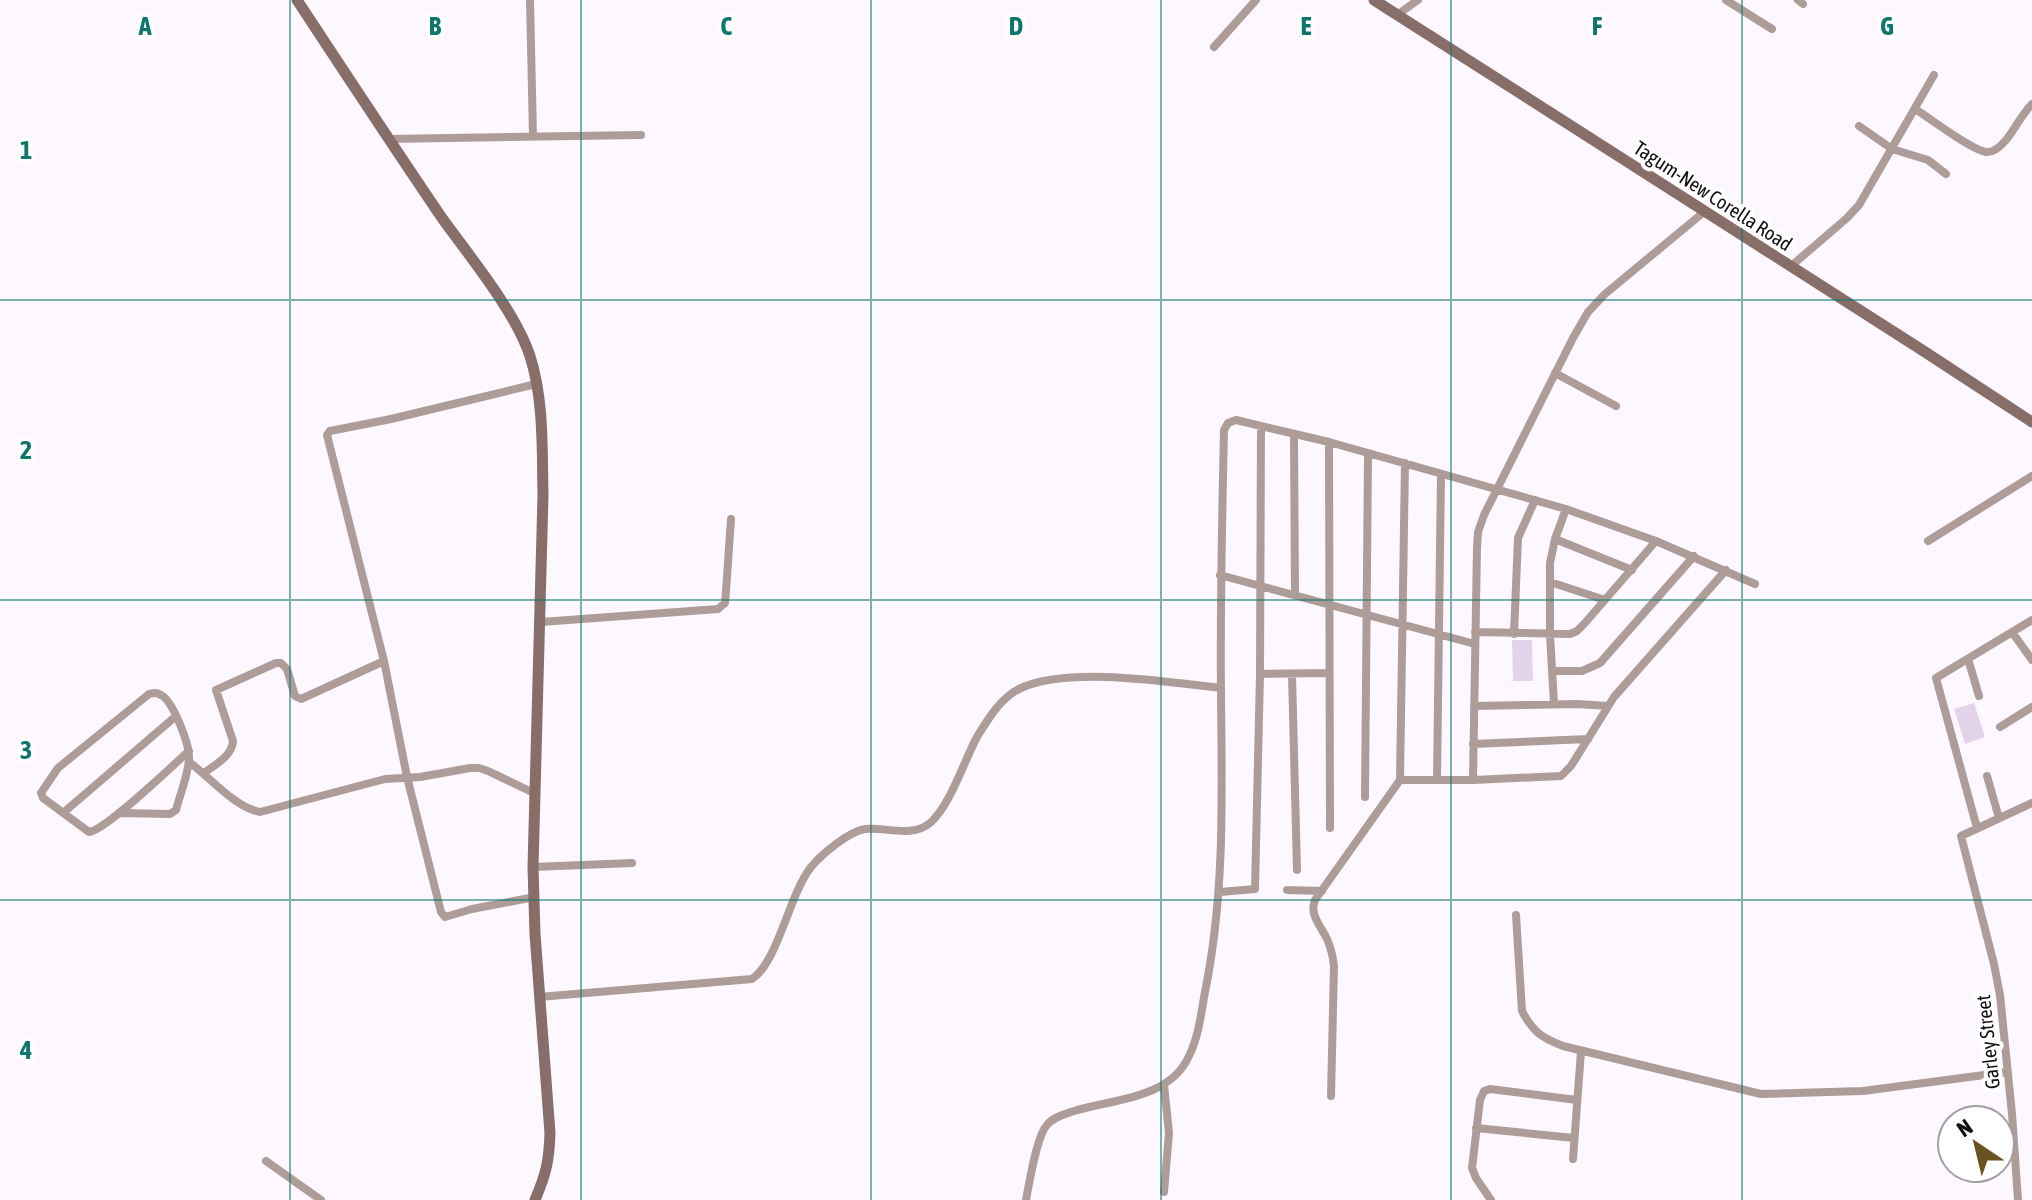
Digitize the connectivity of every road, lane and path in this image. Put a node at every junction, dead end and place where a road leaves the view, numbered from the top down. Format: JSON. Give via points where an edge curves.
{"nodes":[{"id":1,"x":297,"y":0,"type":"edge"},
{"id":2,"x":530,"y":0,"type":"edge"},
{"id":3,"x":1256,"y":0,"type":"edge"},
{"id":4,"x":1374,"y":0,"type":"edge"},
{"id":5,"x":1418,"y":0,"type":"edge"},
{"id":6,"x":1726,"y":0,"type":"edge"},
{"id":7,"x":1397,"y":15,"type":"junction"},
{"id":8,"x":1772,"y":29,"type":"dead end"},
{"id":9,"x":1214,"y":47,"type":"dead end"},
{"id":10,"x":1934,"y":75,"type":"dead end"},
{"id":11,"x":2032,"y":104,"type":"edge"},
{"id":12,"x":1915,"y":109,"type":"junction"},
{"id":13,"x":1859,"y":126,"type":"dead end"},
{"id":14,"x":641,"y":135,"type":"dead end"},
{"id":15,"x":533,"y":136,"type":"junction"},
{"id":16,"x":388,"y":139,"type":"junction"},
{"id":17,"x":1892,"y":149,"type":"junction"},
{"id":18,"x":1946,"y":174,"type":"dead end"},
{"id":19,"x":1704,"y":212,"type":"junction"},
{"id":20,"x":1790,"y":267,"type":"junction"},
{"id":21,"x":1555,"y":373,"type":"junction"},
{"id":22,"x":536,"y":384,"type":"junction"},
{"id":23,"x":1616,"y":406,"type":"dead end"},
{"id":24,"x":2032,"y":422,"type":"edge"},
{"id":25,"x":1261,"y":426,"type":"junction"},
{"id":26,"x":1294,"y":434,"type":"junction"},
{"id":27,"x":1329,"y":442,"type":"junction"},
{"id":28,"x":1368,"y":453,"type":"junction"},
{"id":29,"x":1405,"y":463,"type":"junction"},
{"id":30,"x":1441,"y":474,"type":"junction"},
{"id":31,"x":2032,"y":476,"type":"edge"},
{"id":32,"x":1496,"y":489,"type":"junction"},
{"id":33,"x":1535,"y":500,"type":"junction"},
{"id":34,"x":1566,"y":509,"type":"junction"},
{"id":35,"x":731,"y":519,"type":"dead end"},
{"id":36,"x":1555,"y":539,"type":"junction"},
{"id":37,"x":1656,"y":541,"type":"junction"},
{"id":38,"x":1928,"y":541,"type":"dead end"},
{"id":39,"x":1694,"y":556,"type":"junction"},
{"id":40,"x":1632,"y":570,"type":"junction"},
{"id":41,"x":1726,"y":570,"type":"junction"},
{"id":42,"x":1220,"y":575,"type":"junction"},
{"id":43,"x":1550,"y":582,"type":"junction"},
{"id":44,"x":1755,"y":584,"type":"dead end"},
{"id":45,"x":1260,"y":586,"type":"junction"},
{"id":46,"x":1295,"y":595,"type":"junction"},
{"id":47,"x":1605,"y":600,"type":"junction"},
{"id":48,"x":1328,"y":604,"type":"junction"},
{"id":49,"x":1366,"y":615,"type":"junction"},
{"id":50,"x":2032,"y":620,"type":"edge"},
{"id":51,"x":541,"y":622,"type":"junction"},
{"id":52,"x":1403,"y":625,"type":"junction"},
{"id":53,"x":1475,"y":632,"type":"junction"},
{"id":54,"x":2012,"y":632,"type":"junction"},
{"id":55,"x":1439,"y":634,"type":"junction"},
{"id":56,"x":1514,"y":634,"type":"junction"},
{"id":57,"x":1550,"y":635,"type":"junction"},
{"id":58,"x":1475,"y":644,"type":"junction"},
{"id":59,"x":1968,"y":659,"type":"junction"},
{"id":60,"x":2032,"y":660,"type":"edge"},
{"id":61,"x":384,"y":661,"type":"junction"},
{"id":62,"x":1553,"y":671,"type":"junction"},
{"id":63,"x":1328,"y":673,"type":"junction"},
{"id":64,"x":1260,"y":674,"type":"junction"},
{"id":65,"x":1292,"y":674,"type":"junction"},
{"id":66,"x":1221,"y":688,"type":"junction"},
{"id":67,"x":1979,"y":696,"type":"dead end"},
{"id":68,"x":1554,"y":704,"type":"junction"},
{"id":69,"x":1474,"y":706,"type":"junction"},
{"id":70,"x":1608,"y":706,"type":"junction"},
{"id":71,"x":2032,"y":707,"type":"edge"},
{"id":72,"x":176,"y":716,"type":"junction"},
{"id":73,"x":2000,"y":727,"type":"dead end"},
{"id":74,"x":1588,"y":739,"type":"junction"},
{"id":75,"x":1473,"y":744,"type":"junction"},
{"id":76,"x":189,"y":751,"type":"junction"},
{"id":77,"x":189,"y":762,"type":"junction"},
{"id":78,"x":204,"y":773,"type":"junction"},
{"id":79,"x":1987,"y":776,"type":"dead end"},
{"id":80,"x":407,"y":777,"type":"junction"},
{"id":81,"x":1437,"y":779,"type":"junction"},
{"id":82,"x":1400,"y":780,"type":"junction"},
{"id":83,"x":1473,"y":780,"type":"junction"},
{"id":84,"x":536,"y":794,"type":"junction"},
{"id":85,"x":1365,"y":797,"type":"dead end"},
{"id":86,"x":2032,"y":803,"type":"edge"},
{"id":87,"x":63,"y":813,"type":"junction"},
{"id":88,"x":119,"y":813,"type":"junction"},
{"id":89,"x":1999,"y":818,"type":"junction"},
{"id":90,"x":1330,"y":828,"type":"dead end"},
{"id":91,"x":1977,"y":828,"type":"junction"},
{"id":92,"x":632,"y":863,"type":"dead end"},
{"id":93,"x":533,"y":867,"type":"junction"},
{"id":94,"x":1297,"y":870,"type":"dead end"},
{"id":95,"x":1287,"y":890,"type":"dead end"},
{"id":96,"x":1322,"y":891,"type":"junction"},
{"id":97,"x":1220,"y":892,"type":"junction"},
{"id":98,"x":535,"y":897,"type":"junction"},
{"id":99,"x":1516,"y":915,"type":"dead end"},
{"id":100,"x":539,"y":997,"type":"junction"},
{"id":101,"x":1581,"y":1051,"type":"junction"},
{"id":102,"x":2007,"y":1072,"type":"junction"},
{"id":103,"x":1164,"y":1085,"type":"junction"},
{"id":104,"x":1331,"y":1096,"type":"dead end"},
{"id":105,"x":1577,"y":1100,"type":"junction"},
{"id":106,"x":1476,"y":1128,"type":"junction"},
{"id":107,"x":1574,"y":1138,"type":"junction"},
{"id":108,"x":1573,"y":1159,"type":"dead end"},
{"id":109,"x":266,"y":1161,"type":"dead end"},
{"id":110,"x":1164,"y":1192,"type":"dead end"},
{"id":111,"x":321,"y":1200,"type":"edge"},
{"id":112,"x":535,"y":1200,"type":"edge"},
{"id":113,"x":1026,"y":1200,"type":"edge"},
{"id":114,"x":1491,"y":1200,"type":"edge"},
{"id":115,"x":2018,"y":1200,"type":"edge"}],
"edges":[{"from":1,"to":16,"type":"street"},
{"from":2,"to":15,"type":"street"},
{"from":3,"to":9,"type":"street"},
{"from":4,"to":7,"type":"street","name":"Tagum-New Corella Road"},
{"from":5,"to":7,"type":"street"},
{"from":6,"to":8,"type":"street"},
{"from":7,"to":19,"type":"street","name":"Tagum-New Corella Road"},
{"from":10,"to":12,"type":"street"},
{"from":11,"to":12,"type":"street","via":[[2007,139],[1989,152]]},
{"from":12,"to":17,"type":"street"},
{"from":13,"to":17,"type":"street"},
{"from":14,"to":15,"type":"street"},
{"from":15,"to":16,"type":"street"},
{"from":16,"to":22,"type":"street","via":[[503,305],[528,352]]},
{"from":17,"to":18,"type":"street","via":[[1928,160]]},
{"from":17,"to":20,"type":"street","via":[[1853,212]]},
{"from":19,"to":20,"type":"street","name":"Tagum-New Corella Road"},
{"from":19,"to":21,"type":"street","via":[[1595,304]]},
{"from":20,"to":24,"type":"street","name":"Tagum-New Corella Road"},
{"from":21,"to":23,"type":"street"},
{"from":21,"to":32,"type":"street"},
{"from":22,"to":51,"type":"street","via":[[542,437]]},
{"from":22,"to":61,"type":"street","via":[[327,433]]},
{"from":25,"to":26,"type":"street"},
{"from":25,"to":42,"type":"street","via":[[1236,420],[1225,426]]},
{"from":25,"to":45,"type":"street"},
{"from":26,"to":27,"type":"street"},
{"from":26,"to":46,"type":"street"},
{"from":27,"to":28,"type":"street"},
{"from":27,"to":48,"type":"street"},
{"from":28,"to":29,"type":"street"},
{"from":28,"to":49,"type":"street"},
{"from":29,"to":30,"type":"street"},
{"from":29,"to":52,"type":"street"},
{"from":30,"to":32,"type":"street"},
{"from":30,"to":55,"type":"street"},
{"from":31,"to":38,"type":"street"},
{"from":32,"to":33,"type":"street"},
{"from":32,"to":53,"type":"street","via":[[1478,532]]},
{"from":33,"to":34,"type":"street"},
{"from":33,"to":56,"type":"street","via":[[1518,538]]},
{"from":34,"to":36,"type":"street"},
{"from":34,"to":37,"type":"street"},
{"from":35,"to":51,"type":"street","via":[[725,603],[718,609]]},
{"from":36,"to":40,"type":"street"},
{"from":36,"to":43,"type":"street"},
{"from":37,"to":39,"type":"street"},
{"from":37,"to":40,"type":"street"},
{"from":39,"to":41,"type":"street"},
{"from":39,"to":62,"type":"street","via":[[1600,663],[1582,671]]},
{"from":40,"to":47,"type":"street"},
{"from":41,"to":44,"type":"street"},
{"from":41,"to":70,"type":"street"},
{"from":42,"to":45,"type":"street"},
{"from":42,"to":66,"type":"street"},
{"from":43,"to":47,"type":"street"},
{"from":43,"to":57,"type":"street"},
{"from":45,"to":46,"type":"street"},
{"from":45,"to":64,"type":"street"},
{"from":46,"to":48,"type":"street"},
{"from":47,"to":57,"type":"street","via":[[1577,631]]},
{"from":48,"to":49,"type":"street"},
{"from":48,"to":63,"type":"street"},
{"from":49,"to":52,"type":"street"},
{"from":49,"to":85,"type":"street"},
{"from":50,"to":54,"type":"street"},
{"from":51,"to":84,"type":"street"},
{"from":52,"to":55,"type":"street"},
{"from":52,"to":82,"type":"street"},
{"from":53,"to":56,"type":"street"},
{"from":53,"to":58,"type":"street"},
{"from":54,"to":59,"type":"street"},
{"from":54,"to":60,"type":"street"},
{"from":55,"to":58,"type":"street"},
{"from":55,"to":81,"type":"street"},
{"from":56,"to":57,"type":"street"},
{"from":57,"to":62,"type":"street"},
{"from":58,"to":69,"type":"street"},
{"from":59,"to":67,"type":"street"},
{"from":59,"to":91,"type":"street","via":[[1936,678]]},
{"from":61,"to":78,"type":"street","via":[[301,699],[281,663],[216,690],[233,746]]},
{"from":61,"to":80,"type":"street"},
{"from":62,"to":68,"type":"street"},
{"from":63,"to":65,"type":"street"},
{"from":63,"to":90,"type":"street"},
{"from":64,"to":65,"type":"street"},
{"from":64,"to":97,"type":"street","via":[[1255,889]]},
{"from":65,"to":94,"type":"street"},
{"from":66,"to":97,"type":"street"},
{"from":66,"to":100,"type":"street","via":[[1069,678],[1021,689],[1006,698],[979,734],[944,807],[931,822],[905,831],[865,829],[822,856],[791,905],[769,958],[752,979]]},
{"from":68,"to":69,"type":"street"},
{"from":68,"to":70,"type":"street"},
{"from":69,"to":75,"type":"street"},
{"from":70,"to":74,"type":"street"},
{"from":71,"to":73,"type":"street"},
{"from":72,"to":76,"type":"street"},
{"from":72,"to":87,"type":"street"},
{"from":72,"to":87,"type":"street","via":[[165,697],[149,694],[58,768],[41,793]]},
{"from":74,"to":75,"type":"street"},
{"from":74,"to":83,"type":"street","via":[[1561,776]]},
{"from":75,"to":83,"type":"street"},
{"from":76,"to":77,"type":"street"},
{"from":76,"to":88,"type":"street"},
{"from":77,"to":78,"type":"street"},
{"from":77,"to":88,"type":"street","via":[[174,812]]},
{"from":78,"to":80,"type":"street","via":[[241,806],[260,812]]},
{"from":79,"to":89,"type":"street"},
{"from":80,"to":84,"type":"street","via":[[479,768]]},
{"from":80,"to":98,"type":"street","via":[[445,917]]},
{"from":81,"to":82,"type":"street"},
{"from":81,"to":83,"type":"street"},
{"from":82,"to":96,"type":"street"},
{"from":84,"to":93,"type":"street"},
{"from":86,"to":89,"type":"street"},
{"from":87,"to":88,"type":"street","via":[[92,832]]},
{"from":89,"to":91,"type":"street"},
{"from":91,"to":102,"type":"street","name":"Garley Street","via":[[1961,836],[1994,964]]},
{"from":92,"to":93,"type":"street"},
{"from":93,"to":98,"type":"street"},
{"from":95,"to":96,"type":"street"},
{"from":96,"to":104,"type":"street","via":[[1312,907],[1333,954]]},
{"from":97,"to":103,"type":"street","via":[[1196,1036],[1188,1059]]},
{"from":98,"to":100,"type":"street"},
{"from":99,"to":101,"type":"street","via":[[1522,1011],[1537,1034]]},
{"from":100,"to":112,"type":"street","via":[[550,1133],[546,1175]]},
{"from":101,"to":102,"type":"street","via":[[1761,1094],[1863,1091]]},
{"from":101,"to":105,"type":"street"},
{"from":102,"to":115,"type":"street","name":"Garley Street"},
{"from":103,"to":110,"type":"street","via":[[1169,1133]]},
{"from":103,"to":113,"type":"street","via":[[1048,1123]]},
{"from":105,"to":106,"type":"street","via":[[1487,1089]]},
{"from":105,"to":107,"type":"street"},
{"from":106,"to":107,"type":"street"},
{"from":106,"to":114,"type":"street","via":[[1472,1168]]},
{"from":107,"to":108,"type":"street"},
{"from":109,"to":111,"type":"street"}]}
